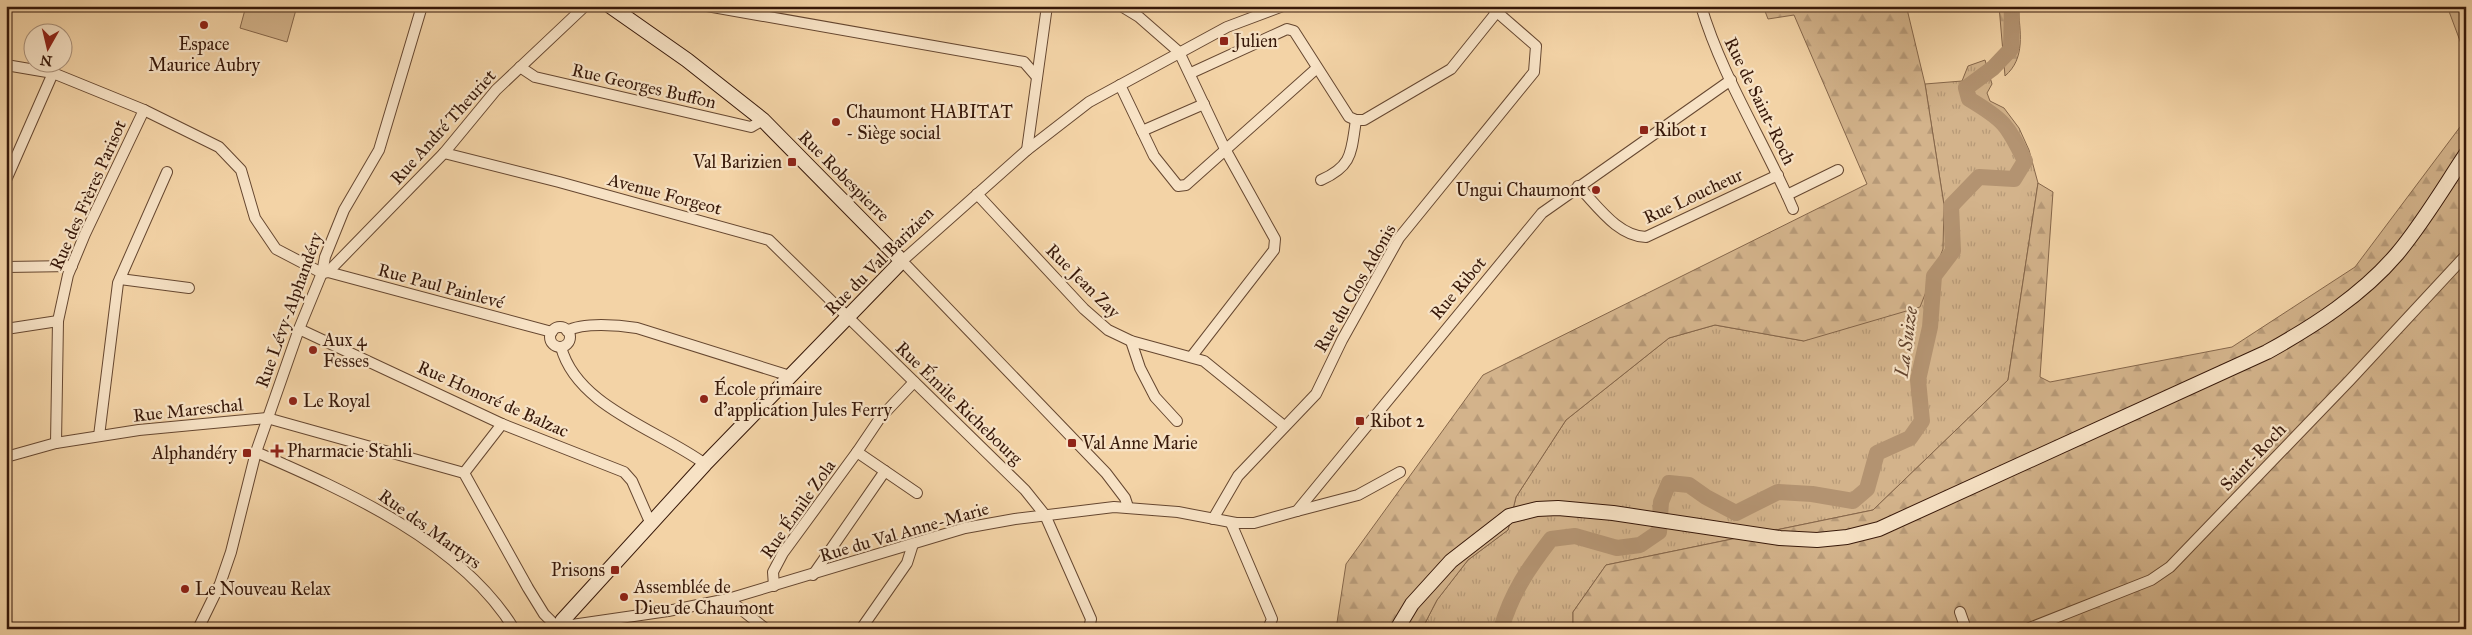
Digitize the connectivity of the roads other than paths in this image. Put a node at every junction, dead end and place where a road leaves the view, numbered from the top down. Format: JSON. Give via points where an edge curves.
{"nodes":[{"id":1,"x":422,"y":6,"type":"edge"},
{"id":2,"x":585,"y":6,"type":"edge"},
{"id":3,"x":610,"y":6,"type":"edge"},
{"id":4,"x":707,"y":6,"type":"edge"},
{"id":5,"x":1047,"y":6,"type":"edge"},
{"id":6,"x":1120,"y":6,"type":"edge"},
{"id":7,"x":1283,"y":6,"type":"edge"},
{"id":8,"x":1701,"y":6,"type":"edge"},
{"id":9,"x":1493,"y":10,"type":"edge"},
{"id":10,"x":1179,"y":52,"type":"junction"},
{"id":11,"x":6,"y":65,"type":"edge"},
{"id":12,"x":520,"y":67,"type":"junction"},
{"id":13,"x":1317,"y":68,"type":"junction"},
{"id":14,"x":53,"y":73,"type":"junction"},
{"id":15,"x":1190,"y":73,"type":"junction"},
{"id":16,"x":1037,"y":77,"type":"junction"},
{"id":17,"x":1731,"y":80,"type":"junction"},
{"id":18,"x":1120,"y":85,"type":"junction"},
{"id":19,"x":1204,"y":104,"type":"junction"},
{"id":20,"x":144,"y":110,"type":"junction"},
{"id":21,"x":763,"y":120,"type":"junction"},
{"id":22,"x":1356,"y":120,"type":"junction"},
{"id":23,"x":1142,"y":131,"type":"junction"},
{"id":24,"x":1225,"y":149,"type":"junction"},
{"id":25,"x":1027,"y":150,"type":"junction"},
{"id":26,"x":444,"y":154,"type":"junction"},
{"id":27,"x":2466,"y":154,"type":"edge"},
{"id":28,"x":1838,"y":170,"type":"dead end"},
{"id":29,"x":167,"y":172,"type":"dead end"},
{"id":30,"x":1778,"y":175,"type":"junction"},
{"id":31,"x":6,"y":180,"type":"edge"},
{"id":32,"x":1321,"y":180,"type":"dead end"},
{"id":33,"x":1578,"y":186,"type":"junction"},
{"id":34,"x":978,"y":194,"type":"junction"},
{"id":35,"x":1787,"y":195,"type":"junction"},
{"id":36,"x":1793,"y":210,"type":"dead end"},
{"id":37,"x":2466,"y":255,"type":"edge"},
{"id":38,"x":902,"y":261,"type":"junction"},
{"id":39,"x":72,"y":266,"type":"junction"},
{"id":40,"x":6,"y":267,"type":"edge"},
{"id":41,"x":325,"y":273,"type":"junction"},
{"id":42,"x":120,"y":279,"type":"junction"},
{"id":43,"x":189,"y":288,"type":"dead end"},
{"id":44,"x":848,"y":317,"type":"junction"},
{"id":45,"x":58,"y":321,"type":"junction"},
{"id":46,"x":6,"y":329,"type":"edge"},
{"id":47,"x":299,"y":329,"type":"junction"},
{"id":48,"x":567,"y":331,"type":"junction"},
{"id":49,"x":552,"y":332,"type":"junction"},
{"id":50,"x":1131,"y":341,"type":"junction"},
{"id":51,"x":561,"y":347,"type":"junction"},
{"id":52,"x":1192,"y":356,"type":"junction"},
{"id":53,"x":790,"y":376,"type":"junction"},
{"id":54,"x":914,"y":382,"type":"junction"},
{"id":55,"x":267,"y":418,"type":"junction"},
{"id":56,"x":1178,"y":420,"type":"dead end"},
{"id":57,"x":502,"y":424,"type":"junction"},
{"id":58,"x":1284,"y":426,"type":"junction"},
{"id":59,"x":99,"y":436,"type":"junction"},
{"id":60,"x":56,"y":443,"type":"junction"},
{"id":61,"x":256,"y":452,"type":"junction"},
{"id":62,"x":857,"y":452,"type":"junction"},
{"id":63,"x":6,"y":457,"type":"edge"},
{"id":64,"x":705,"y":464,"type":"junction"},
{"id":65,"x":885,"y":471,"type":"junction"},
{"id":66,"x":1400,"y":472,"type":"dead end"},
{"id":67,"x":464,"y":473,"type":"junction"},
{"id":68,"x":916,"y":493,"type":"dead end"},
{"id":69,"x":1128,"y":507,"type":"junction"},
{"id":70,"x":1297,"y":511,"type":"junction"},
{"id":71,"x":1045,"y":515,"type":"junction"},
{"id":72,"x":1213,"y":519,"type":"junction"},
{"id":73,"x":650,"y":522,"type":"junction"},
{"id":74,"x":1231,"y":523,"type":"junction"},
{"id":75,"x":913,"y":544,"type":"junction"},
{"id":76,"x":813,"y":575,"type":"junction"},
{"id":77,"x":774,"y":586,"type":"junction"},
{"id":78,"x":728,"y":599,"type":"junction"},
{"id":79,"x":1960,"y":612,"type":"dead end"},
{"id":80,"x":559,"y":625,"type":"edge"},
{"id":81,"x":198,"y":629,"type":"edge"},
{"id":82,"x":514,"y":629,"type":"edge"},
{"id":83,"x":766,"y":629,"type":"edge"},
{"id":84,"x":862,"y":629,"type":"edge"},
{"id":85,"x":1089,"y":629,"type":"edge"},
{"id":86,"x":1268,"y":629,"type":"edge"},
{"id":87,"x":1397,"y":629,"type":"edge"},
{"id":88,"x":1966,"y":629,"type":"edge"},
{"id":89,"x":2027,"y":629,"type":"edge"}],
"edges":[{"from":1,"to":41,"type":"street","name":"Rue Lévy-Alphandéry","via":[[379,150],[344,210],[325,257]]},
{"from":2,"to":12,"type":"street","name":"Rue André Theuriet"},
{"from":3,"to":21,"type":"main road","name":"Rue Robespierre","via":[[687,60]]},
{"from":4,"to":16,"type":"street","via":[[1024,62]]},
{"from":5,"to":16,"type":"street"},
{"from":6,"to":10,"type":"street","via":[[1139,16]]},
{"from":7,"to":10,"type":"street","name":"Rue du Val Barizien","via":[[1227,27]]},
{"from":8,"to":17,"type":"street","name":"Rue de Saint-Roch","via":[[1711,40]]},
{"from":9,"to":22,"type":"street","via":[[1451,69],[1364,120]]},
{"from":9,"to":58,"type":"street","name":"Rue du Clos Adonis","via":[[1536,46],[1534,72],[1399,238],[1316,394]]},
{"from":10,"to":15,"type":"street"},
{"from":10,"to":18,"type":"street","name":"Rue du Val Barizien"},
{"from":11,"to":14,"type":"street","name":"Rue Paul Painlevé"},
{"from":12,"to":21,"type":"street","name":"Rue Georges Buffon","via":[[535,77],[677,111],[751,127]]},
{"from":12,"to":26,"type":"street","name":"Rue André Theuriet","via":[[496,90]]},
{"from":13,"to":15,"type":"street","via":[[1294,31],[1287,29]]},
{"from":13,"to":22,"type":"street","via":[[1349,117]]},
{"from":13,"to":24,"type":"street"},
{"from":14,"to":20,"type":"street","name":"Rue Paul Painlevé"},
{"from":14,"to":31,"type":"street"},
{"from":15,"to":19,"type":"street"},
{"from":16,"to":25,"type":"street"},
{"from":17,"to":30,"type":"street","name":"Rue de Saint-Roch"},
{"from":17,"to":33,"type":"street","name":"Rue Ribot"},
{"from":18,"to":23,"type":"street"},
{"from":18,"to":25,"type":"street","name":"Rue du Val Barizien","via":[[1089,102]]},
{"from":19,"to":23,"type":"street"},
{"from":19,"to":24,"type":"street"},
{"from":20,"to":39,"type":"street","name":"Rue des Frères Parisot"},
{"from":20,"to":41,"type":"street","name":"Rue Paul Painlevé","via":[[219,147],[241,170],[255,218],[276,249]]},
{"from":21,"to":38,"type":"main road","name":"Rue Robespierre"},
{"from":22,"to":32,"type":"street","via":[[1347,163],[1336,174]]},
{"from":23,"to":24,"type":"street","via":[[1154,156],[1178,186],[1186,185]]},
{"from":24,"to":52,"type":"street","via":[[1275,239],[1274,250]]},
{"from":25,"to":34,"type":"street","name":"Rue du Val Barizien"},
{"from":26,"to":41,"type":"street","name":"Rue André Theuriet"},
{"from":26,"to":44,"type":"street","name":"Avenue Forgeot","via":[[770,240]]},
{"from":27,"to":87,"type":"main road","via":[[2396,255],[2358,292],[2294,337],[1878,529],[1817,540],[1780,538],[1660,519],[1558,508],[1537,509],[1509,516],[1451,561],[1412,604]]},
{"from":28,"to":35,"type":"street"},
{"from":29,"to":42,"type":"street"},
{"from":30,"to":33,"type":"street","name":"Rue Loucheur","via":[[1646,237],[1625,233]]},
{"from":30,"to":35,"type":"street","name":"Rue de Saint-Roch"},
{"from":33,"to":70,"type":"street","name":"Rue Ribot","via":[[1542,213]]},
{"from":34,"to":38,"type":"street","name":"Rue du Val Barizien"},
{"from":34,"to":50,"type":"street","name":"Rue Jean Zay","via":[[1084,310],[1108,330]]},
{"from":35,"to":36,"type":"street","name":"Rue de Saint-Roch"},
{"from":37,"to":89,"type":"street","name":"Saint-Roch","via":[[2170,567],[2151,580]]},
{"from":38,"to":44,"type":"main road","name":"Rue du Val Barizien"},
{"from":38,"to":69,"type":"street","name":"Rue Robespierre","via":[[1106,473]]},
{"from":39,"to":40,"type":"street"},
{"from":39,"to":45,"type":"street","name":"Rue des Frères Parisot"},
{"from":41,"to":47,"type":"street","name":"Rue Lévy-Alphandéry"},
{"from":41,"to":49,"type":"street","name":"Rue Paul Painlevé"},
{"from":42,"to":43,"type":"street"},
{"from":42,"to":59,"type":"street"},
{"from":44,"to":53,"type":"main road","name":"Rue du Val Barizien"},
{"from":44,"to":54,"type":"street","name":"Rue Émile Richebourg"},
{"from":45,"to":46,"type":"street"},
{"from":45,"to":60,"type":"street","name":"Rue des Frères Parisot"},
{"from":47,"to":55,"type":"street","name":"Rue Lévy-Alphandéry"},
{"from":47,"to":57,"type":"street","name":"Rue Honoré de Balzac"},
{"from":48,"to":49,"type":"street","via":[[559,328]]},
{"from":48,"to":51,"type":"street","via":[[569,338]]},
{"from":48,"to":53,"type":"street","via":[[573,327],[637,328]]},
{"from":49,"to":51,"type":"street","via":[[550,340]]},
{"from":50,"to":52,"type":"street","name":"Rue Jean Zay"},
{"from":50,"to":56,"type":"street","via":[[1155,397]]},
{"from":51,"to":64,"type":"street","via":[[566,361],[589,393]]},
{"from":52,"to":58,"type":"street","name":"Rue Jean Zay","via":[[1218,371]]},
{"from":53,"to":64,"type":"main road","name":"Rue du Val Barizien"},
{"from":54,"to":62,"type":"street","name":"Rue Émile Zola","via":[[880,418]]},
{"from":54,"to":71,"type":"street","name":"Rue Émile Richebourg","via":[[1025,490]]},
{"from":55,"to":59,"type":"street","name":"Rue Mareschal"},
{"from":55,"to":61,"type":"street","name":"Rue Lévy-Alphandéry"},
{"from":55,"to":67,"type":"street","name":"Rue Mareschal"},
{"from":57,"to":67,"type":"street"},
{"from":57,"to":73,"type":"street","name":"Rue Honoré de Balzac","via":[[624,472]]},
{"from":58,"to":72,"type":"street","name":"Rue du Clos Adonis","via":[[1238,476]]},
{"from":59,"to":60,"type":"street","name":"Rue Mareschal"},
{"from":60,"to":63,"type":"street","name":"Rue Mareschal"},
{"from":61,"to":81,"type":"street","name":"Rue Lévy-Alphandéry","via":[[234,545]]},
{"from":61,"to":82,"type":"street","name":"Rue des Martyrs","via":[[383,511],[462,568],[502,610]]},
{"from":62,"to":65,"type":"street","name":"Rue Émile Zola"},
{"from":62,"to":77,"type":"street","name":"Rue Émile Zola","via":[[783,553],[773,572]]},
{"from":64,"to":73,"type":"main road","name":"Rue du Val Barizien"},
{"from":65,"to":68,"type":"street","name":"Rue Émile Zola"},
{"from":65,"to":76,"type":"street"},
{"from":66,"to":70,"type":"street","via":[[1358,495]]},
{"from":67,"to":80,"type":"street","via":[[544,614]]},
{"from":69,"to":71,"type":"street","name":"Rue du Val Anne-Marie"},
{"from":69,"to":72,"type":"street","name":"Rue du Val Anne-Marie"},
{"from":70,"to":74,"type":"street","via":[[1254,523]]},
{"from":71,"to":75,"type":"street","name":"Rue du Val Anne-Marie","via":[[965,528]]},
{"from":71,"to":85,"type":"street","name":"Rue Émile Richebourg","via":[[1090,619]]},
{"from":72,"to":74,"type":"street","name":"Rue du Val Anne-Marie"},
{"from":73,"to":80,"type":"main road","name":"Rue du Val Barizien"},
{"from":74,"to":86,"type":"street","via":[[1272,619]]},
{"from":75,"to":76,"type":"street","name":"Rue du Val Anne-Marie"},
{"from":75,"to":84,"type":"street","via":[[907,563]]},
{"from":76,"to":77,"type":"street","name":"Rue du Val Anne-Marie"},
{"from":77,"to":78,"type":"street","name":"Rue du Val Anne-Marie"},
{"from":78,"to":80,"type":"street","name":"Rue du Val Anne-Marie","via":[[668,611]]},
{"from":78,"to":83,"type":"street"},
{"from":79,"to":88,"type":"street"}]}
